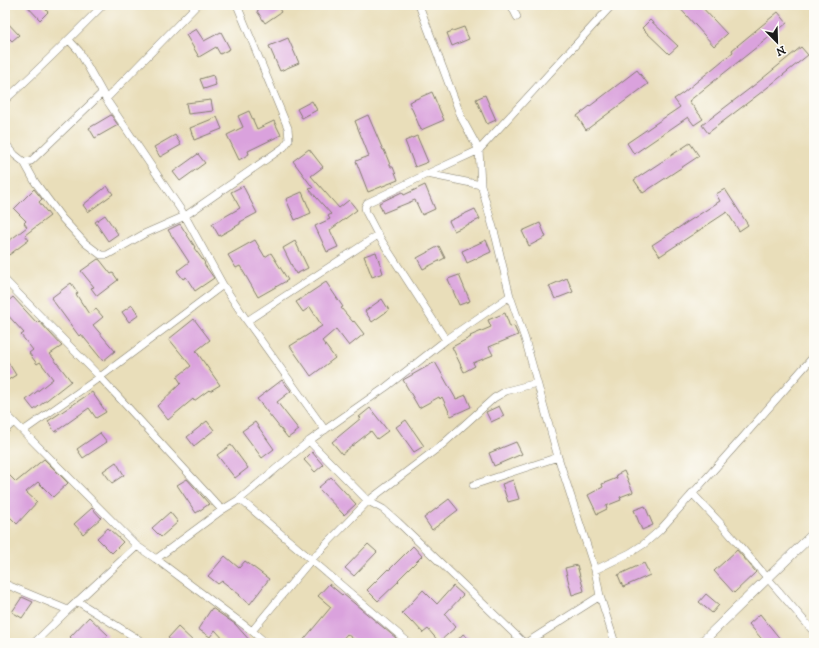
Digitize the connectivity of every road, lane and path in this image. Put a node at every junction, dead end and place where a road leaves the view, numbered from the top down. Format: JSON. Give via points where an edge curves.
{"nodes":[{"id":1,"x":103,"y":5,"type":"edge"},
{"id":2,"x":197,"y":5,"type":"edge"},
{"id":3,"x":237,"y":5,"type":"edge"},
{"id":4,"x":418,"y":5,"type":"edge"},
{"id":5,"x":511,"y":5,"type":"edge"},
{"id":6,"x":612,"y":5,"type":"edge"},
{"id":7,"x":518,"y":17,"type":"dead end"},
{"id":8,"x":69,"y":40,"type":"junction"},
{"id":9,"x":104,"y":96,"type":"junction"},
{"id":10,"x":5,"y":100,"type":"edge"},
{"id":11,"x":5,"y":143,"type":"edge"},
{"id":12,"x":479,"y":150,"type":"junction"},
{"id":13,"x":24,"y":162,"type":"junction"},
{"id":14,"x":427,"y":174,"type":"junction"},
{"id":15,"x":481,"y":185,"type":"junction"},
{"id":16,"x":184,"y":216,"type":"junction"},
{"id":17,"x":378,"y":235,"type":"junction"},
{"id":18,"x":5,"y":280,"type":"edge"},
{"id":19,"x":224,"y":285,"type":"junction"},
{"id":20,"x":510,"y":296,"type":"junction"},
{"id":21,"x":247,"y":321,"type":"junction"},
{"id":22,"x":446,"y":340,"type":"junction"},
{"id":23,"x":814,"y":356,"type":"edge"},
{"id":24,"x":100,"y":377,"type":"junction"},
{"id":25,"x":537,"y":382,"type":"junction"},
{"id":26,"x":5,"y":413,"type":"edge"},
{"id":27,"x":14,"y":422,"type":"junction"},
{"id":28,"x":5,"y":430,"type":"edge"},
{"id":29,"x":325,"y":430,"type":"junction"},
{"id":30,"x":23,"y":431,"type":"junction"},
{"id":31,"x":309,"y":441,"type":"junction"},
{"id":32,"x":558,"y":457,"type":"junction"},
{"id":33,"x":473,"y":485,"type":"dead end"},
{"id":34,"x":692,"y":494,"type":"junction"},
{"id":35,"x":240,"y":499,"type":"junction"},
{"id":36,"x":368,"y":501,"type":"junction"},
{"id":37,"x":222,"y":510,"type":"junction"},
{"id":38,"x":814,"y":533,"type":"edge"},
{"id":39,"x":137,"y":546,"type":"junction"},
{"id":40,"x":156,"y":559,"type":"junction"},
{"id":41,"x":312,"y":560,"type":"junction"},
{"id":42,"x":595,"y":570,"type":"junction"},
{"id":43,"x":768,"y":577,"type":"junction"},
{"id":44,"x":5,"y":584,"type":"edge"},
{"id":45,"x":600,"y":596,"type":"junction"},
{"id":46,"x":77,"y":602,"type":"junction"},
{"id":47,"x":68,"y":610,"type":"junction"},
{"id":48,"x":252,"y":630,"type":"junction"},
{"id":49,"x":814,"y":632,"type":"edge"},
{"id":50,"x":263,"y":642,"type":"edge"},
{"id":51,"x":34,"y":643,"type":"edge"},
{"id":52,"x":144,"y":643,"type":"edge"},
{"id":53,"x":409,"y":643,"type":"edge"},
{"id":54,"x":525,"y":643,"type":"edge"},
{"id":55,"x":615,"y":643,"type":"edge"},
{"id":56,"x":701,"y":643,"type":"edge"}],
"edges":[{"from":1,"to":8,"type":"street"},
{"from":2,"to":9,"type":"street"},
{"from":3,"to":16,"type":"street","via":[[288,128],[290,140],[284,147]]},
{"from":4,"to":12,"type":"street","via":[[462,119]]},
{"from":5,"to":7,"type":"street"},
{"from":6,"to":12,"type":"street"},
{"from":8,"to":9,"type":"street","via":[[79,51]]},
{"from":8,"to":10,"type":"street"},
{"from":9,"to":13,"type":"street","via":[[30,161]]},
{"from":9,"to":16,"type":"street"},
{"from":11,"to":13,"type":"street"},
{"from":12,"to":14,"type":"street"},
{"from":12,"to":15,"type":"street"},
{"from":13,"to":16,"type":"street","via":[[35,182],[61,217],[85,243],[101,255],[107,255],[144,234]]},
{"from":14,"to":15,"type":"street"},
{"from":14,"to":17,"type":"street","via":[[367,203],[364,207]]},
{"from":15,"to":20,"type":"street"},
{"from":16,"to":19,"type":"street"},
{"from":17,"to":21,"type":"street"},
{"from":17,"to":22,"type":"street"},
{"from":18,"to":24,"type":"street"},
{"from":19,"to":21,"type":"street"},
{"from":19,"to":24,"type":"street"},
{"from":20,"to":22,"type":"street"},
{"from":20,"to":25,"type":"street"},
{"from":21,"to":29,"type":"street"},
{"from":22,"to":29,"type":"street"},
{"from":23,"to":34,"type":"street"},
{"from":24,"to":30,"type":"street"},
{"from":24,"to":37,"type":"street"},
{"from":25,"to":32,"type":"street"},
{"from":25,"to":36,"type":"street","via":[[506,391],[494,398],[443,444]]},
{"from":26,"to":27,"type":"street"},
{"from":27,"to":28,"type":"street"},
{"from":27,"to":30,"type":"street"},
{"from":29,"to":31,"type":"street"},
{"from":30,"to":39,"type":"street"},
{"from":31,"to":35,"type":"street"},
{"from":31,"to":36,"type":"street"},
{"from":32,"to":33,"type":"street"},
{"from":32,"to":42,"type":"street"},
{"from":34,"to":42,"type":"street","via":[[644,544]]},
{"from":34,"to":43,"type":"street"},
{"from":35,"to":37,"type":"street"},
{"from":35,"to":41,"type":"street"},
{"from":36,"to":41,"type":"street"},
{"from":36,"to":54,"type":"street","via":[[383,508]]},
{"from":37,"to":40,"type":"street"},
{"from":38,"to":43,"type":"street"},
{"from":39,"to":40,"type":"street"},
{"from":39,"to":46,"type":"street"},
{"from":40,"to":48,"type":"street"},
{"from":41,"to":48,"type":"street"},
{"from":41,"to":53,"type":"street"},
{"from":42,"to":45,"type":"street"},
{"from":43,"to":49,"type":"street"},
{"from":43,"to":56,"type":"street"},
{"from":44,"to":47,"type":"street"},
{"from":45,"to":54,"type":"street"},
{"from":45,"to":55,"type":"street"},
{"from":46,"to":47,"type":"street"},
{"from":46,"to":52,"type":"street"},
{"from":47,"to":51,"type":"street"},
{"from":48,"to":50,"type":"street"}]}
